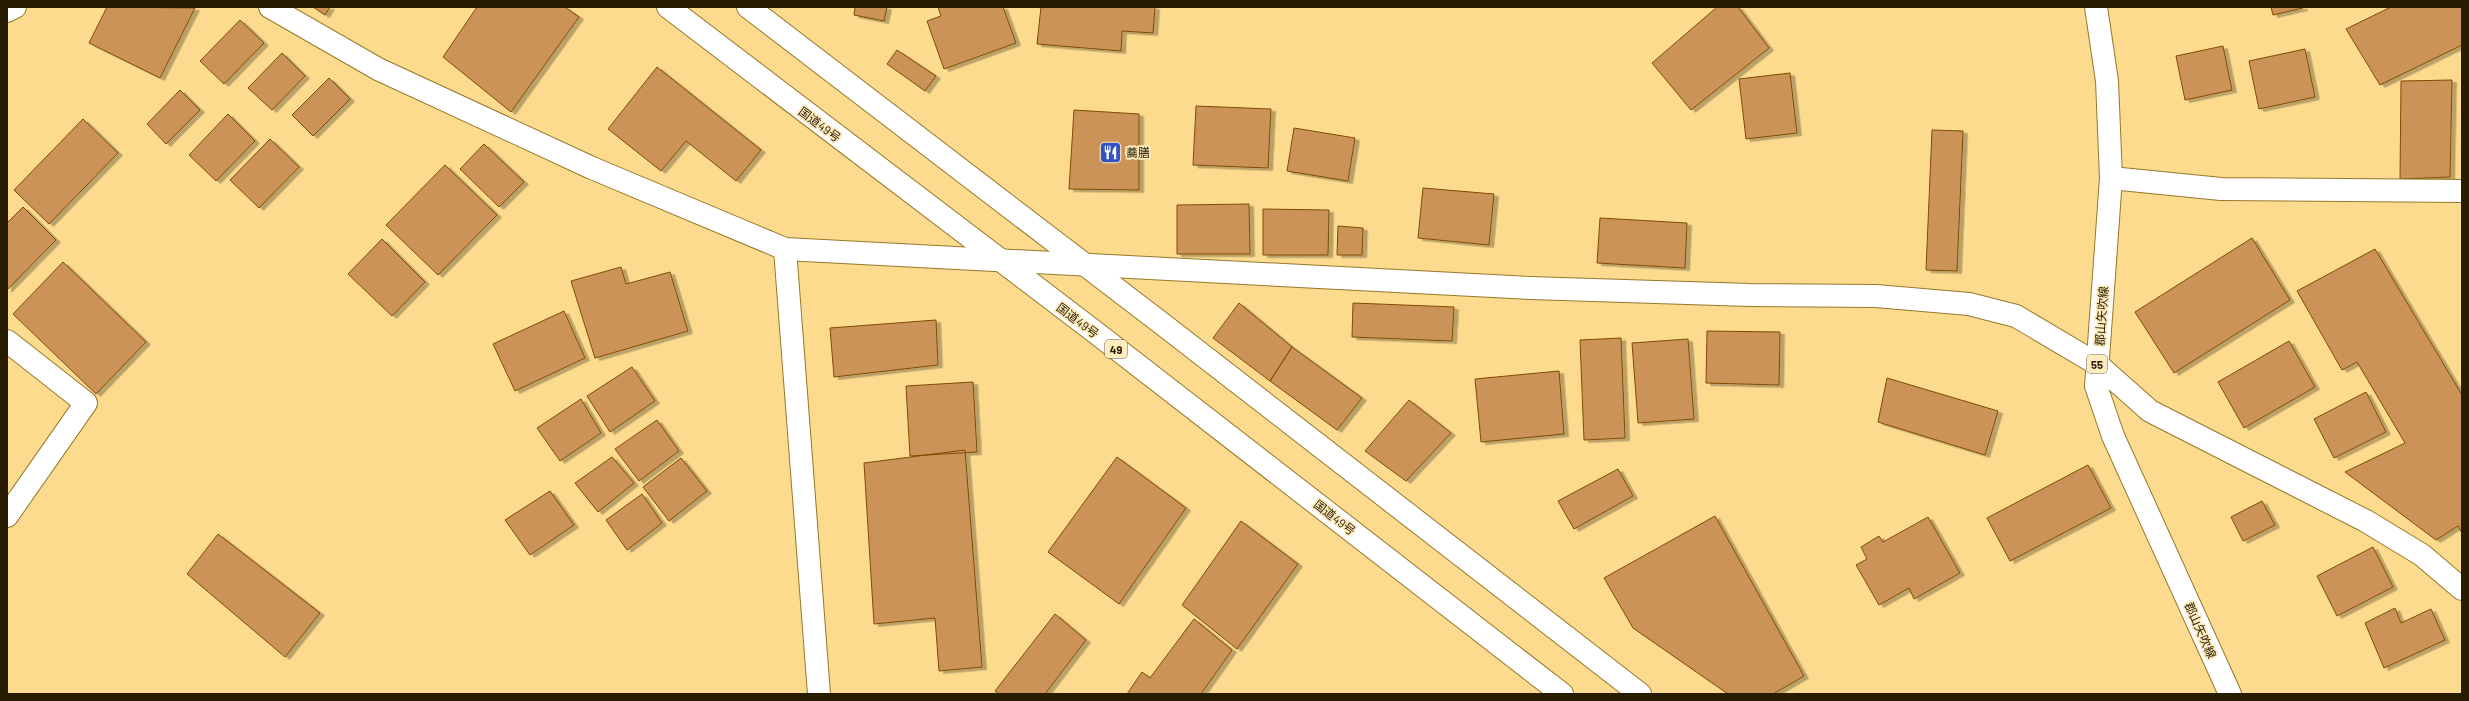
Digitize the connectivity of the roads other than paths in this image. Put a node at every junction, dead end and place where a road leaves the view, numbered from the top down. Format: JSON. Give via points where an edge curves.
{"nodes":[{"id":1,"x":15,"y":7,"type":"edge"},
{"id":2,"x":270,"y":7,"type":"edge"},
{"id":3,"x":668,"y":7,"type":"edge"},
{"id":4,"x":748,"y":7,"type":"edge"},
{"id":5,"x":2096,"y":7,"type":"edge"},
{"id":6,"x":7,"y":11,"type":"edge"},
{"id":7,"x":2111,"y":178,"type":"junction"},
{"id":8,"x":2462,"y":191,"type":"edge"},
{"id":9,"x":785,"y":249,"type":"junction"},
{"id":10,"x":998,"y":260,"type":"junction"},
{"id":11,"x":1085,"y":265,"type":"junction"},
{"id":12,"x":7,"y":341,"type":"edge"},
{"id":13,"x":2097,"y":364,"type":"junction"},
{"id":14,"x":7,"y":516,"type":"edge"},
{"id":15,"x":2462,"y":589,"type":"edge"},
{"id":16,"x":819,"y":694,"type":"edge"},
{"id":17,"x":1562,"y":694,"type":"edge"},
{"id":18,"x":1640,"y":694,"type":"edge"},
{"id":19,"x":2230,"y":694,"type":"edge"}],
"edges":[{"from":1,"to":6,"type":"main road"},
{"from":2,"to":9,"type":"main road","via":[[378,69],[592,168]]},
{"from":3,"to":10,"type":"main road","name":"国道49号","number":"49"},
{"from":4,"to":11,"type":"main road"},
{"from":5,"to":7,"type":"main road","name":"郡山矢吹線","number":"55","via":[[2107,81]]},
{"from":7,"to":8,"type":"main road","via":[[2221,188]]},
{"from":7,"to":13,"type":"main road","name":"郡山矢吹線","number":"55"},
{"from":9,"to":10,"type":"main road"},
{"from":9,"to":16,"type":"main road"},
{"from":10,"to":11,"type":"main road"},
{"from":10,"to":17,"type":"main road","name":"国道49号","number":"49"},
{"from":11,"to":13,"type":"main road","via":[[1530,288],[1876,296],[1968,304],[2016,316]]},
{"from":11,"to":18,"type":"main road"},
{"from":12,"to":14,"type":"main road","via":[[86,403]]},
{"from":13,"to":15,"type":"main road","via":[[2150,411],[2366,521],[2422,555]]},
{"from":13,"to":19,"type":"main road","name":"郡山矢吹線","number":"55","via":[[2096,386],[2113,436]]}]}
